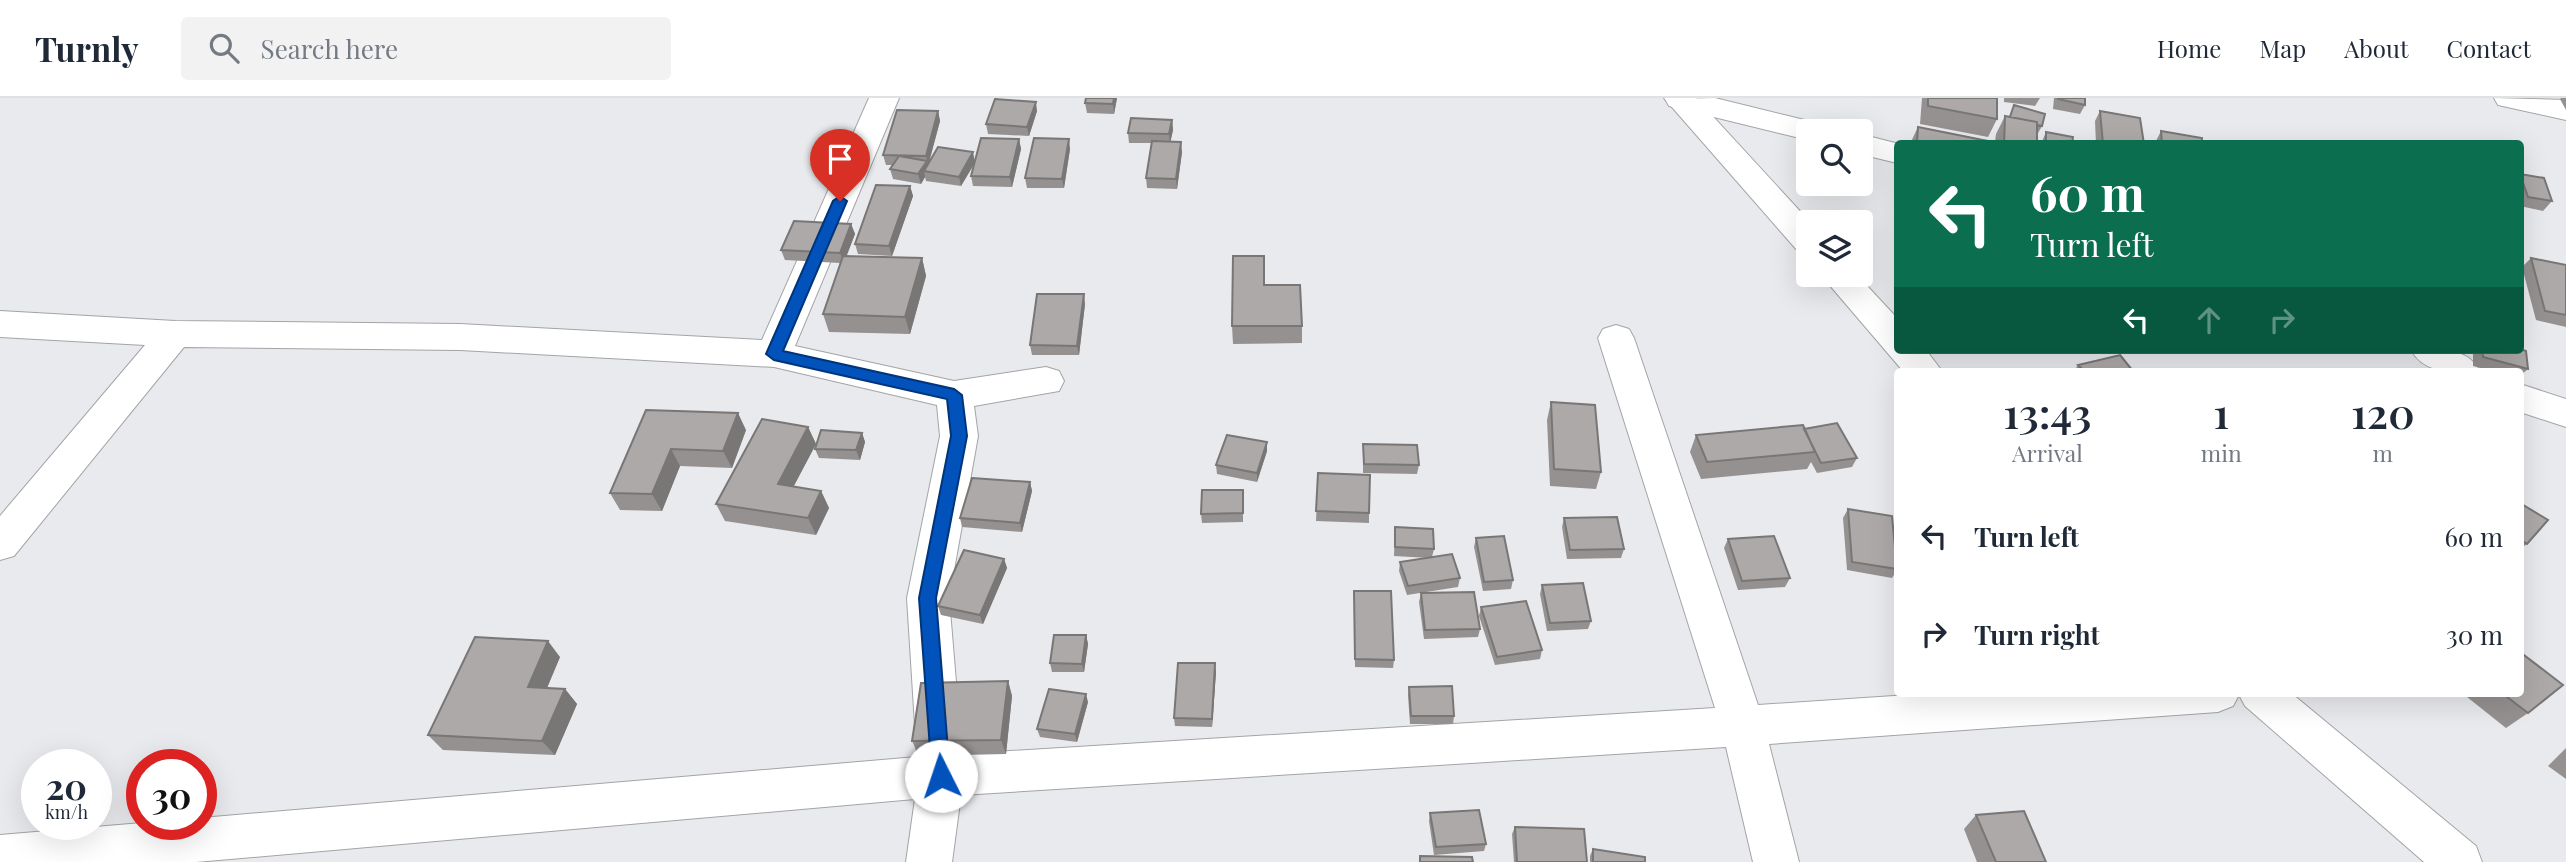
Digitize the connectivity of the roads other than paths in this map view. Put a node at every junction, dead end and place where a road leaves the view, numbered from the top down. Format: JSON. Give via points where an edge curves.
{"nodes":[{"id":1,"x":884,"y":98,"type":"edge"},
{"id":2,"x":2509,"y":98,"type":"edge"},
{"id":3,"x":1680,"y":99,"type":"edge"},
{"id":4,"x":2566,"y":110,"type":"edge"},
{"id":5,"x":1796,"y":128,"type":"edge"},
{"id":6,"x":1873,"y":147,"type":"edge"},
{"id":7,"x":1894,"y":152,"type":"edge"},
{"id":8,"x":1796,"y":228,"type":"edge"},
{"id":9,"x":1849,"y":287,"type":"edge"},
{"id":10,"x":0,"y":324,"type":"edge"},
{"id":11,"x":175,"y":334,"type":"junction"},
{"id":12,"x":1616,"y":338,"type":"dead end"},
{"id":13,"x":1894,"y":338,"type":"edge"},
{"id":14,"x":774,"y":354,"type":"junction"},
{"id":15,"x":1909,"y":354,"type":"edge"},
{"id":16,"x":2436,"y":354,"type":"edge"},
{"id":17,"x":1921,"y":368,"type":"edge"},
{"id":18,"x":2457,"y":368,"type":"edge"},
{"id":19,"x":1046,"y":382,"type":"dead end"},
{"id":20,"x":954,"y":395,"type":"junction"},
{"id":21,"x":2524,"y":399,"type":"edge"},
{"id":22,"x":2566,"y":413,"type":"edge"},
{"id":23,"x":0,"y":544,"type":"edge"},
{"id":24,"x":2160,"y":697,"type":"edge"},
{"id":25,"x":2264,"y":697,"type":"edge"},
{"id":26,"x":1743,"y":726,"type":"junction"},
{"id":27,"x":941,"y":776,"type":"junction"},
{"id":28,"x":2429,"y":846,"type":"edge"},
{"id":29,"x":291,"y":847,"type":"edge"},
{"id":30,"x":0,"y":857,"type":"edge"},
{"id":31,"x":929,"y":862,"type":"edge"},
{"id":32,"x":1776,"y":862,"type":"edge"},
{"id":33,"x":2459,"y":862,"type":"edge"}],
"edges":[{"from":1,"to":14,"type":"street"},
{"from":2,"to":4,"type":"street"},
{"from":3,"to":5,"type":"street"},
{"from":3,"to":8,"type":"street"},
{"from":6,"to":7,"type":"street"},
{"from":9,"to":13,"type":"street"},
{"from":10,"to":11,"type":"street"},
{"from":11,"to":14,"type":"street","via":[[460,337]]},
{"from":11,"to":23,"type":"street"},
{"from":12,"to":26,"type":"street"},
{"from":14,"to":20,"type":"street"},
{"from":15,"to":17,"type":"street"},
{"from":16,"to":18,"type":"street"},
{"from":19,"to":20,"type":"street"},
{"from":20,"to":27,"type":"street","via":[[959,436],[928,598]]},
{"from":21,"to":22,"type":"street"},
{"from":24,"to":26,"type":"street"},
{"from":25,"to":28,"type":"street"},
{"from":26,"to":27,"type":"street"},
{"from":26,"to":32,"type":"street"},
{"from":27,"to":29,"type":"street"},
{"from":27,"to":31,"type":"street"},
{"from":28,"to":33,"type":"street"},
{"from":29,"to":30,"type":"street"}]}
